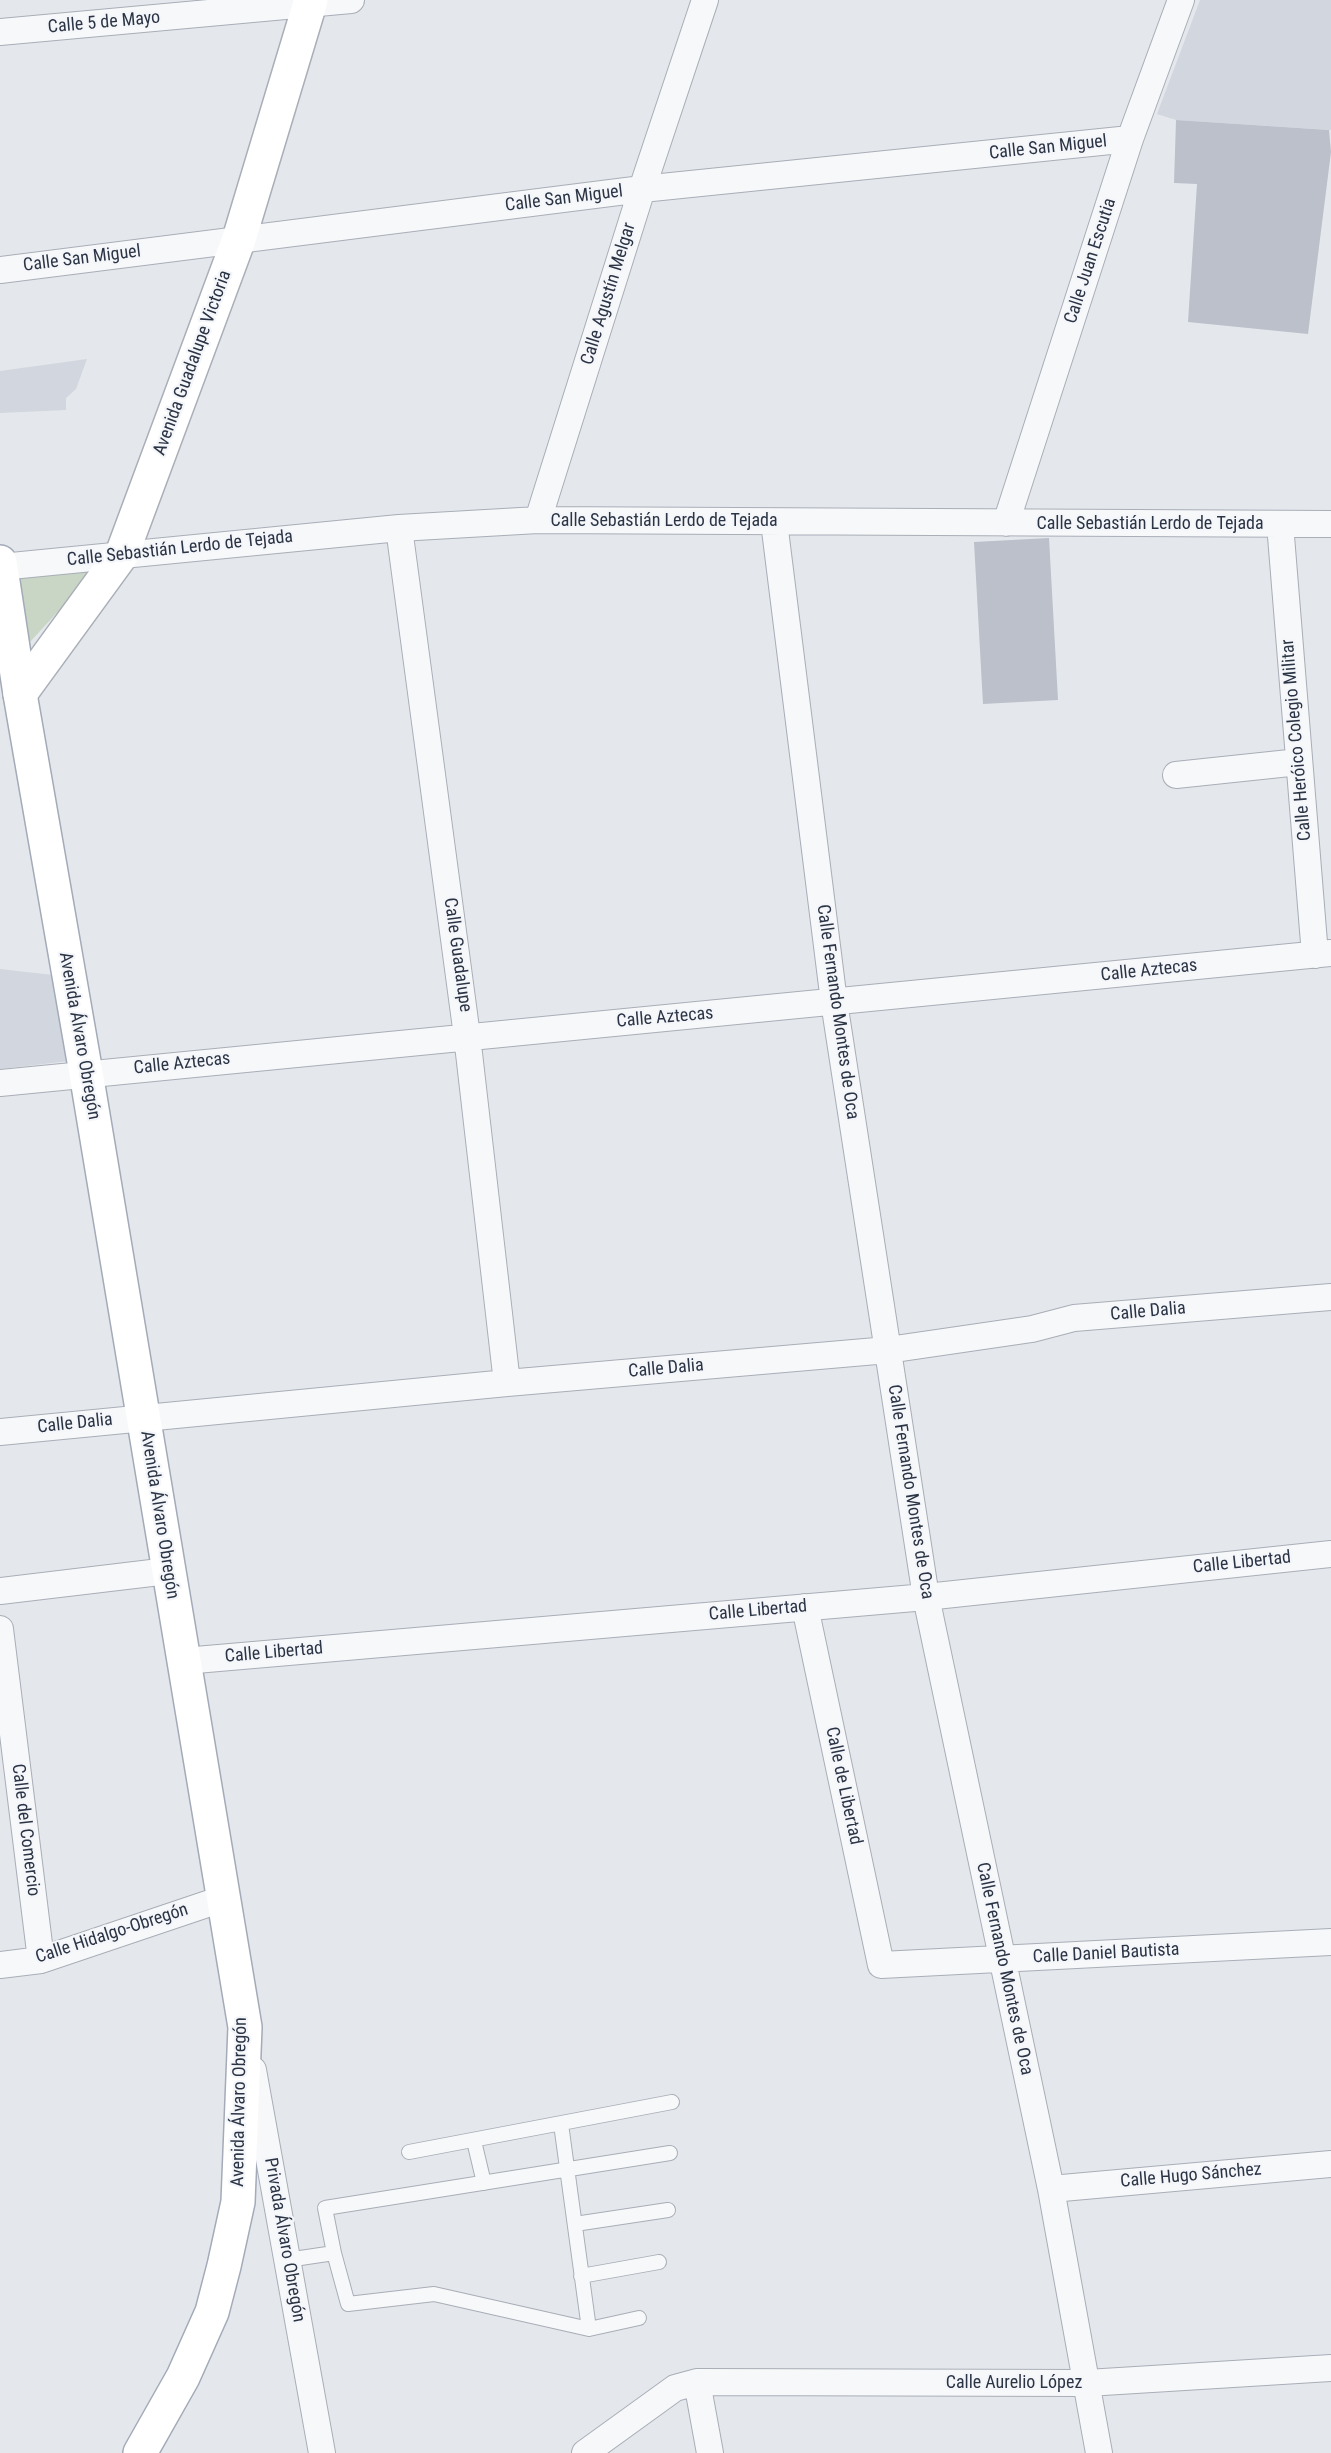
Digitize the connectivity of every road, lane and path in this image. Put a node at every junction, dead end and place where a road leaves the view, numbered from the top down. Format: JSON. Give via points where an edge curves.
{"nodes":[{"id":1,"x":351,"y":0,"type":"edge"},
{"id":2,"x":705,"y":0,"type":"edge"},
{"id":3,"x":1181,"y":0,"type":"edge"},
{"id":4,"x":310,"y":2,"type":"edge"},
{"id":5,"x":0,"y":33,"type":"edge"},
{"id":6,"x":1130,"y":139,"type":"junction"},
{"id":7,"x":642,"y":189,"type":"junction"},
{"id":8,"x":239,"y":239,"type":"junction"},
{"id":9,"x":0,"y":270,"type":"edge"},
{"id":10,"x":538,"y":520,"type":"junction"},
{"id":11,"x":774,"y":522,"type":"junction"},
{"id":12,"x":1006,"y":523,"type":"junction"},
{"id":13,"x":1280,"y":524,"type":"junction"},
{"id":14,"x":1331,"y":524,"type":"edge"},
{"id":15,"x":399,"y":528,"type":"junction"},
{"id":16,"x":122,"y":554,"type":"junction"},
{"id":17,"x":0,"y":566,"type":"edge"},
{"id":18,"x":20,"y":694,"type":"junction"},
{"id":19,"x":1299,"y":762,"type":"junction"},
{"id":20,"x":1176,"y":775,"type":"dead end"},
{"id":21,"x":1323,"y":954,"type":"edge"},
{"id":22,"x":834,"y":1002,"type":"junction"},
{"id":23,"x":468,"y":1036,"type":"junction"},
{"id":24,"x":86,"y":1073,"type":"junction"},
{"id":25,"x":0,"y":1083,"type":"edge"},
{"id":26,"x":1331,"y":1298,"type":"edge"},
{"id":27,"x":888,"y":1350,"type":"junction"},
{"id":28,"x":507,"y":1383,"type":"junction"},
{"id":29,"x":143,"y":1417,"type":"junction"},
{"id":30,"x":0,"y":1432,"type":"edge"},
{"id":31,"x":1331,"y":1554,"type":"edge"},
{"id":32,"x":168,"y":1571,"type":"junction"},
{"id":33,"x":0,"y":1591,"type":"edge"},
{"id":34,"x":926,"y":1597,"type":"junction"},
{"id":35,"x":805,"y":1607,"type":"junction"},
{"id":36,"x":0,"y":1629,"type":"edge"},
{"id":37,"x":184,"y":1661,"type":"junction"},
{"id":38,"x":222,"y":1899,"type":"junction"},
{"id":39,"x":1331,"y":1942,"type":"edge"},
{"id":40,"x":41,"y":1960,"type":"junction"},
{"id":41,"x":1002,"y":1960,"type":"junction"},
{"id":42,"x":0,"y":1965,"type":"edge"},
{"id":43,"x":881,"y":1965,"type":"joint"},
{"id":44,"x":245,"y":2027,"type":"junction"},
{"id":45,"x":672,"y":2102,"type":"dead end"},
{"id":46,"x":561,"y":2124,"type":"junction"},
{"id":47,"x":474,"y":2141,"type":"junction"},
{"id":48,"x":409,"y":2152,"type":"dead end"},
{"id":49,"x":670,"y":2153,"type":"dead end"},
{"id":50,"x":1331,"y":2164,"type":"edge"},
{"id":51,"x":568,"y":2170,"type":"junction"},
{"id":52,"x":484,"y":2183,"type":"junction"},
{"id":53,"x":1051,"y":2189,"type":"junction"},
{"id":54,"x":668,"y":2210,"type":"dead end"},
{"id":55,"x":575,"y":2224,"type":"junction"},
{"id":56,"x":333,"y":2253,"type":"junction"},
{"id":57,"x":287,"y":2260,"type":"junction"},
{"id":58,"x":659,"y":2262,"type":"dead end"},
{"id":59,"x":581,"y":2276,"type":"junction"},
{"id":60,"x":639,"y":2318,"type":"dead end"},
{"id":61,"x":589,"y":2329,"type":"junction"},
{"id":62,"x":1331,"y":2368,"type":"edge"},
{"id":63,"x":697,"y":2382,"type":"junction"},
{"id":64,"x":1087,"y":2383,"type":"junction"},
{"id":65,"x":140,"y":2453,"type":"edge"},
{"id":66,"x":322,"y":2453,"type":"edge"},
{"id":67,"x":585,"y":2453,"type":"edge"},
{"id":68,"x":710,"y":2453,"type":"edge"},
{"id":69,"x":1099,"y":2453,"type":"edge"}],
"edges":[{"from":1,"to":4,"type":"street","name":"Calle 5 de Mayo"},
{"from":2,"to":7,"type":"street","name":"Calle Agustín Melgar"},
{"from":3,"to":6,"type":"street","name":"Calle Juan Escutia"},
{"from":4,"to":5,"type":"street","name":"Calle 5 de Mayo"},
{"from":4,"to":8,"type":"main road","name":"Avenida Guadalupe Victoria"},
{"from":6,"to":7,"type":"street","name":"Calle San Miguel"},
{"from":6,"to":12,"type":"street","name":"Calle Juan Escutia"},
{"from":7,"to":8,"type":"street","name":"Calle San Miguel"},
{"from":7,"to":10,"type":"street","name":"Calle Agustín Melgar"},
{"from":8,"to":9,"type":"street","name":"Calle San Miguel"},
{"from":8,"to":16,"type":"main road","name":"Avenida Guadalupe Victoria"},
{"from":10,"to":11,"type":"street","name":"Calle Sebastián Lerdo de Tejada"},
{"from":10,"to":15,"type":"street","name":"Calle Sebastián Lerdo de Tejada"},
{"from":11,"to":12,"type":"street","name":"Calle Sebastián Lerdo de Tejada"},
{"from":11,"to":22,"type":"street","name":"Calle Fernando Montes de Oca"},
{"from":12,"to":13,"type":"street","name":"Calle Sebastián Lerdo de Tejada"},
{"from":13,"to":14,"type":"street","name":"Calle Sebastián Lerdo de Tejada"},
{"from":13,"to":19,"type":"street","name":"Calle Heróico Colegio Militar"},
{"from":15,"to":16,"type":"street","name":"Calle Sebastián Lerdo de Tejada"},
{"from":15,"to":23,"type":"street","name":"Calle Guadalupe"},
{"from":16,"to":17,"type":"street","name":"Calle Sebastián Lerdo de Tejada"},
{"from":16,"to":18,"type":"main road","name":"Avenida Guadalupe Victoria"},
{"from":17,"to":18,"type":"main road","name":"Avenida Álvaro Obregón"},
{"from":18,"to":24,"type":"main road","name":"Avenida Álvaro Obregón"},
{"from":19,"to":20,"type":"street"},
{"from":19,"to":21,"type":"street","name":"Calle Heróico Colegio Militar"},
{"from":21,"to":22,"type":"street","name":"Calle Aztecas"},
{"from":22,"to":23,"type":"street","name":"Calle Aztecas"},
{"from":22,"to":27,"type":"street","name":"Calle Fernando Montes de Oca"},
{"from":23,"to":24,"type":"street","name":"Calle Aztecas"},
{"from":23,"to":28,"type":"street","name":"Calle Guadalupe"},
{"from":24,"to":25,"type":"street","name":"Calle Aztecas"},
{"from":24,"to":29,"type":"main road","name":"Avenida Álvaro Obregón"},
{"from":26,"to":27,"type":"street","name":"Calle Dalia","via":[[1074,1318],[1032,1329]]},
{"from":27,"to":28,"type":"street","name":"Calle Dalia"},
{"from":27,"to":34,"type":"street","name":"Calle Fernando Montes de Oca"},
{"from":28,"to":29,"type":"street","name":"Calle Dalia"},
{"from":29,"to":30,"type":"street","name":"Calle Dalia"},
{"from":29,"to":32,"type":"main road","name":"Avenida Álvaro Obregón"},
{"from":31,"to":34,"type":"street","name":"Calle Libertad"},
{"from":32,"to":33,"type":"street"},
{"from":32,"to":37,"type":"main road","name":"Avenida Álvaro Obregón"},
{"from":34,"to":35,"type":"street","name":"Calle Libertad"},
{"from":34,"to":41,"type":"street","name":"Calle Fernando Montes de Oca"},
{"from":35,"to":37,"type":"street","name":"Calle Libertad"},
{"from":35,"to":43,"type":"street","name":"Calle de Libertad"},
{"from":36,"to":40,"type":"street","name":"Calle del Comercio"},
{"from":37,"to":38,"type":"main road","name":"Avenida Álvaro Obregón"},
{"from":38,"to":40,"type":"street","name":"Calle Hidalgo-Obregón"},
{"from":38,"to":44,"type":"main road","name":"Avenida Álvaro Obregón"},
{"from":39,"to":41,"type":"street","name":"Calle Daniel Bautista"},
{"from":40,"to":42,"type":"street","name":"Calle Hidalgo-Obregón"},
{"from":41,"to":43,"type":"street","name":"Calle Daniel Bautista"},
{"from":41,"to":53,"type":"street","name":"Calle Fernando Montes de Oca"},
{"from":44,"to":57,"type":"street","name":"Privada Álvaro Obregón"},
{"from":44,"to":65,"type":"main road","name":"Avenida Álvaro Obregón","via":[[238,2202],[224,2265],[212,2312]]},
{"from":45,"to":46,"type":"lane"},
{"from":46,"to":47,"type":"lane"},
{"from":46,"to":51,"type":"lane"},
{"from":47,"to":48,"type":"lane"},
{"from":47,"to":52,"type":"lane"},
{"from":49,"to":51,"type":"lane"},
{"from":50,"to":53,"type":"street","name":"Calle Hugo Sánchez"},
{"from":51,"to":52,"type":"lane"},
{"from":51,"to":55,"type":"lane"},
{"from":52,"to":56,"type":"lane","via":[[325,2208]]},
{"from":53,"to":64,"type":"street","name":"Calle Fernando Montes de Oca"},
{"from":54,"to":55,"type":"lane"},
{"from":55,"to":59,"type":"lane"},
{"from":56,"to":57,"type":"lane"},
{"from":56,"to":61,"type":"lane","via":[[348,2304],[434,2294]]},
{"from":57,"to":66,"type":"street","name":"Privada Álvaro Obregón"},
{"from":58,"to":59,"type":"lane"},
{"from":59,"to":61,"type":"lane"},
{"from":60,"to":61,"type":"lane"},
{"from":62,"to":64,"type":"street","name":"Calle Aurelio López"},
{"from":63,"to":64,"type":"street","name":"Calle Aurelio López"},
{"from":63,"to":67,"type":"street","via":[[675,2388]]},
{"from":63,"to":68,"type":"street"},
{"from":64,"to":69,"type":"street","name":"Calle Fernando Montes de Oca"}]}
